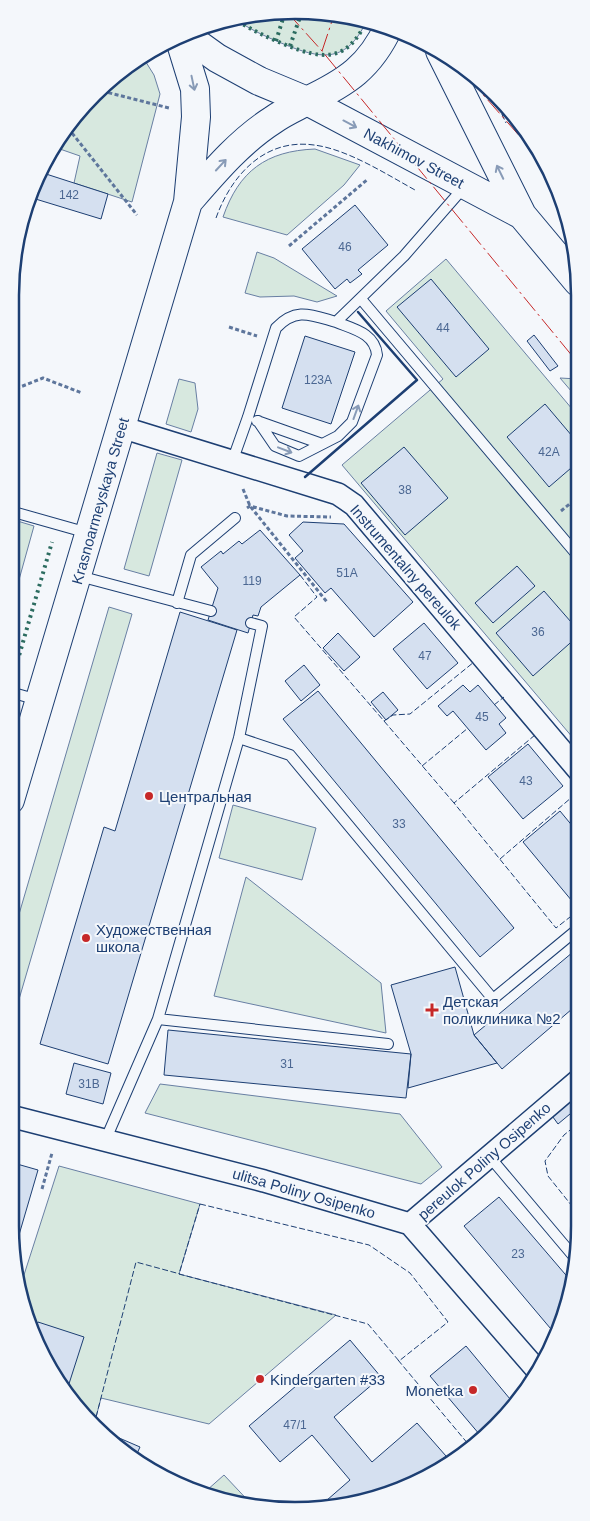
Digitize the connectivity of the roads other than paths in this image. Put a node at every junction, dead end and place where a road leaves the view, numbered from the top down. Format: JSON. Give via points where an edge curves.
{"nodes":[{"id":1,"x":385,"y":34,"type":"edge"},
{"id":2,"x":190,"y":39,"type":"edge"},
{"id":3,"x":181,"y":44,"type":"edge"},
{"id":4,"x":447,"y":64,"type":"edge"},
{"id":5,"x":307,"y":101,"type":"junction"},
{"id":6,"x":466,"y":185,"type":"junction"},
{"id":7,"x":188,"y":202,"type":"junction"},
{"id":8,"x":522,"y":215,"type":"junction"},
{"id":9,"x":571,"y":273,"type":"edge"},
{"id":10,"x":361,"y":299,"type":"junction"},
{"id":11,"x":336,"y":322,"type":"junction"},
{"id":12,"x":253,"y":419,"type":"junction"},
{"id":13,"x":122,"y":427,"type":"junction"},
{"id":14,"x":322,"y":444,"type":"junction"},
{"id":15,"x":232,"y":462,"type":"junction"},
{"id":16,"x":19,"y":514,"type":"edge"},
{"id":17,"x":236,"y":518,"type":"road end"},
{"id":18,"x":90,"y":534,"type":"junction"},
{"id":19,"x":571,"y":548,"type":"edge"},
{"id":20,"x":78,"y":576,"type":"junction"},
{"id":21,"x":177,"y":602,"type":"junction"},
{"id":22,"x":210,"y":611,"type":"dead end"},
{"id":23,"x":251,"y":623,"type":"dead end"},
{"id":24,"x":19,"y":695,"type":"edge"},
{"id":25,"x":40,"y":701,"type":"junction"},
{"id":26,"x":239,"y":738,"type":"junction"},
{"id":27,"x":571,"y":762,"type":"edge"},
{"id":28,"x":19,"y":770,"type":"edge"},
{"id":29,"x":571,"y":935,"type":"edge"},
{"id":30,"x":158,"y":1019,"type":"junction"},
{"id":31,"x":388,"y":1044,"type":"dead end"},
{"id":32,"x":571,"y":1087,"type":"edge"},
{"id":33,"x":19,"y":1118,"type":"edge"},
{"id":34,"x":105,"y":1141,"type":"junction"},
{"id":35,"x":489,"y":1156,"type":"junction"},
{"id":36,"x":410,"y":1224,"type":"junction"},
{"id":37,"x":570,"y":1252,"type":"edge"},
{"id":38,"x":533,"y":1366,"type":"edge"}],
"edges":[{"from":1,"to":5,"type":"main road","name":"Krasnoarmeyskaya Street","via":[[379,47],[359,71]]},
{"from":2,"to":5,"type":"main road","name":"Nakhimov Street","via":[[259,81]]},
{"from":3,"to":7,"type":"main road","name":"Krasnoarmeyskaya Street","one_way":true,"via":[[195,89],[196,116]]},
{"from":8,"to":4,"type":"main road","name":"Nakhimov Street","one_way":true},
{"from":5,"to":6,"type":"main road","name":"Nakhimov Street","one_way":true},
{"from":7,"to":5,"type":"main road","name":"Krasnoarmeyskaya Street","one_way":true,"via":[[231,154],[254,134],[273,119]]},
{"from":6,"to":8,"type":"main road","name":"Nakhimov Street"},
{"from":6,"to":10,"type":"lane"},
{"from":7,"to":13,"type":"main road","name":"Krasnoarmeyskaya Street"},
{"from":8,"to":9,"type":"main road","name":"Nakhimov Street"},
{"from":10,"to":11,"type":"lane"},
{"from":10,"to":19,"type":"lane"},
{"from":11,"to":12,"type":"lane","via":[[296,314],[276,328]]},
{"from":14,"to":11,"type":"lane","one_way":true,"via":[[338,436],[352,422],[377,356],[371,339]]},
{"from":12,"to":14,"type":"lane"},
{"from":12,"to":14,"type":"lane","one_way":true,"via":[[275,446],[299,456]]},
{"from":12,"to":15,"type":"lane"},
{"from":13,"to":15,"type":"street","name":"Instrumentalny pereulok"},
{"from":13,"to":18,"type":"main road","name":"Krasnoarmeyskaya Street"},
{"from":15,"to":27,"type":"street","name":"Instrumentalny pereulok","via":[[338,494],[354,505]]},
{"from":16,"to":18,"type":"lane"},
{"from":17,"to":21,"type":"lane","via":[[191,554]]},
{"from":18,"to":20,"type":"main road","name":"Krasnoarmeyskaya Street"},
{"from":20,"to":21,"type":"lane"},
{"from":20,"to":25,"type":"main road","name":"Krasnoarmeyskaya Street"},
{"from":21,"to":22,"type":"lane"},
{"from":23,"to":26,"type":"lane","via":[[262,626]]},
{"from":24,"to":25,"type":"lane"},
{"from":25,"to":28,"type":"main road","name":"Krasnoarmeyskaya Street"},
{"from":26,"to":29,"type":"lane","via":[[290,755],[493,999]]},
{"from":26,"to":30,"type":"lane"},
{"from":30,"to":31,"type":"lane"},
{"from":30,"to":34,"type":"lane"},
{"from":32,"to":35,"type":"street","name":"pereulok Poliny Osipenko"},
{"from":33,"to":34,"type":"street","name":"ulitsa Poliny Osipenko"},
{"from":34,"to":36,"type":"street","name":"ulitsa Poliny Osipenko","via":[[264,1181]]},
{"from":35,"to":36,"type":"street","name":"pereulok Poliny Osipenko"},
{"from":35,"to":37,"type":"lane"},
{"from":36,"to":38,"type":"street"}]}
